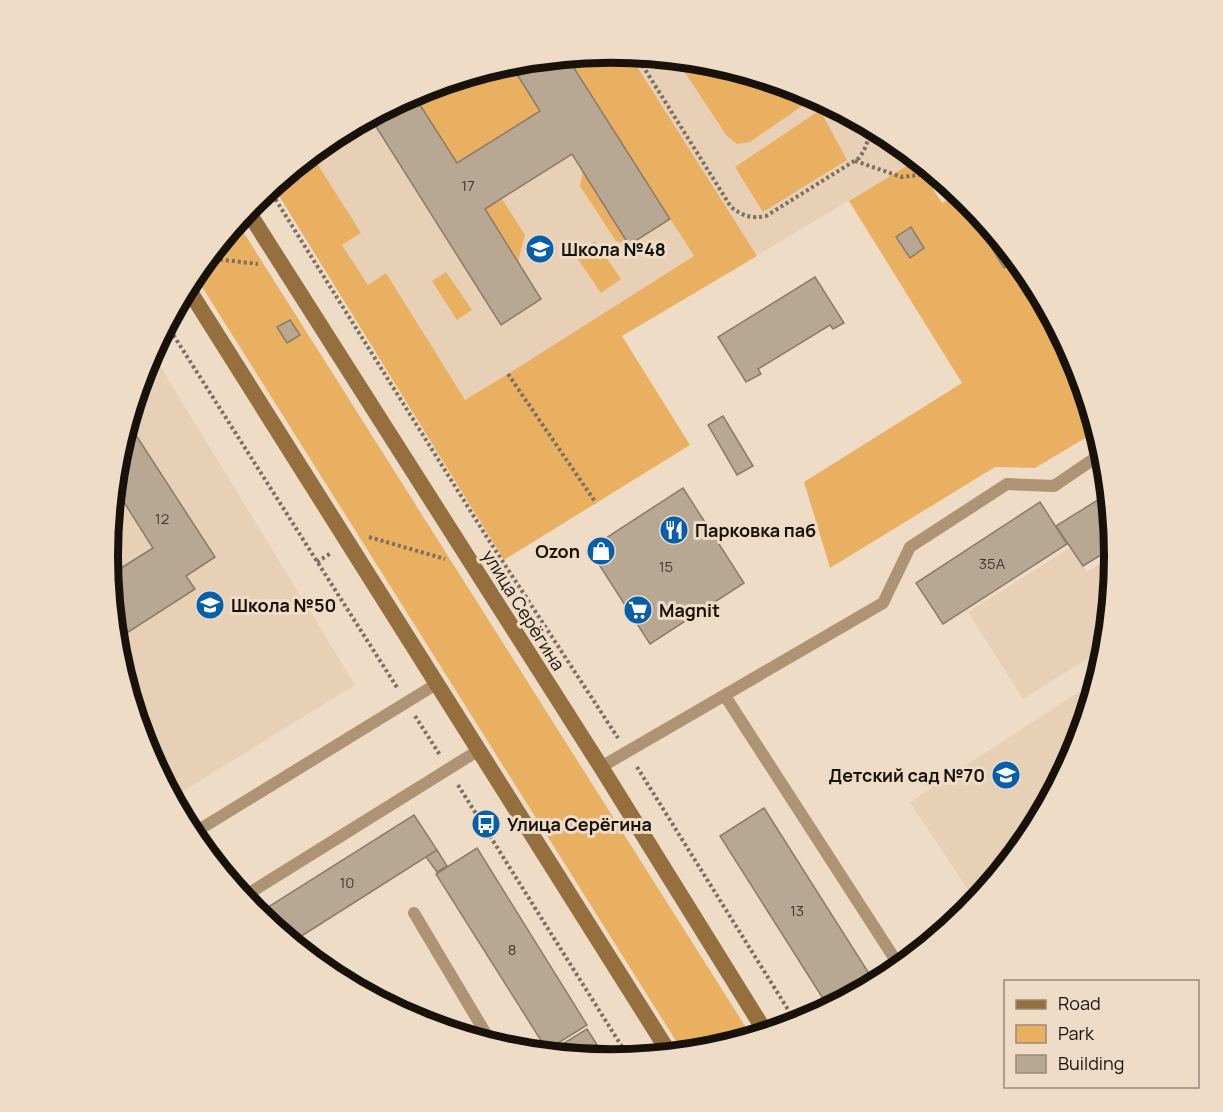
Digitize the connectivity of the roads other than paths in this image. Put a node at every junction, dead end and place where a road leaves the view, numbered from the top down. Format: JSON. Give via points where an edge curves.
{"nodes":[{"id":1,"x":252,"y":219,"type":"edge"},
{"id":2,"x":193,"y":296,"type":"edge"},
{"id":3,"x":1095,"y":458,"type":"edge"},
{"id":4,"x":438,"y":683,"type":"junction"},
{"id":5,"x":725,"y":696,"type":"junction"},
{"id":6,"x":479,"y":750,"type":"junction"},
{"id":7,"x":601,"y":767,"type":"junction"},
{"id":8,"x":201,"y":828,"type":"edge"},
{"id":9,"x":251,"y":892,"type":"edge"},
{"id":10,"x":414,"y":913,"type":"dead end"},
{"id":11,"x":895,"y":959,"type":"edge"},
{"id":12,"x":761,"y":1026,"type":"edge"},
{"id":13,"x":485,"y":1032,"type":"edge"},
{"id":14,"x":665,"y":1046,"type":"edge"}],
"edges":[{"from":1,"to":7,"type":"main road","name":"улица Серёгина"},
{"from":2,"to":4,"type":"main road"},
{"from":3,"to":5,"type":"lane","via":[[1054,486],[1007,484],[988,496],[910,547],[883,603]]},
{"from":4,"to":6,"type":"main road"},
{"from":4,"to":8,"type":"lane"},
{"from":5,"to":7,"type":"lane"},
{"from":5,"to":11,"type":"lane"},
{"from":6,"to":9,"type":"lane"},
{"from":6,"to":14,"type":"main road"},
{"from":7,"to":12,"type":"main road","name":"улица Серёгина"},
{"from":10,"to":13,"type":"lane"}]}
